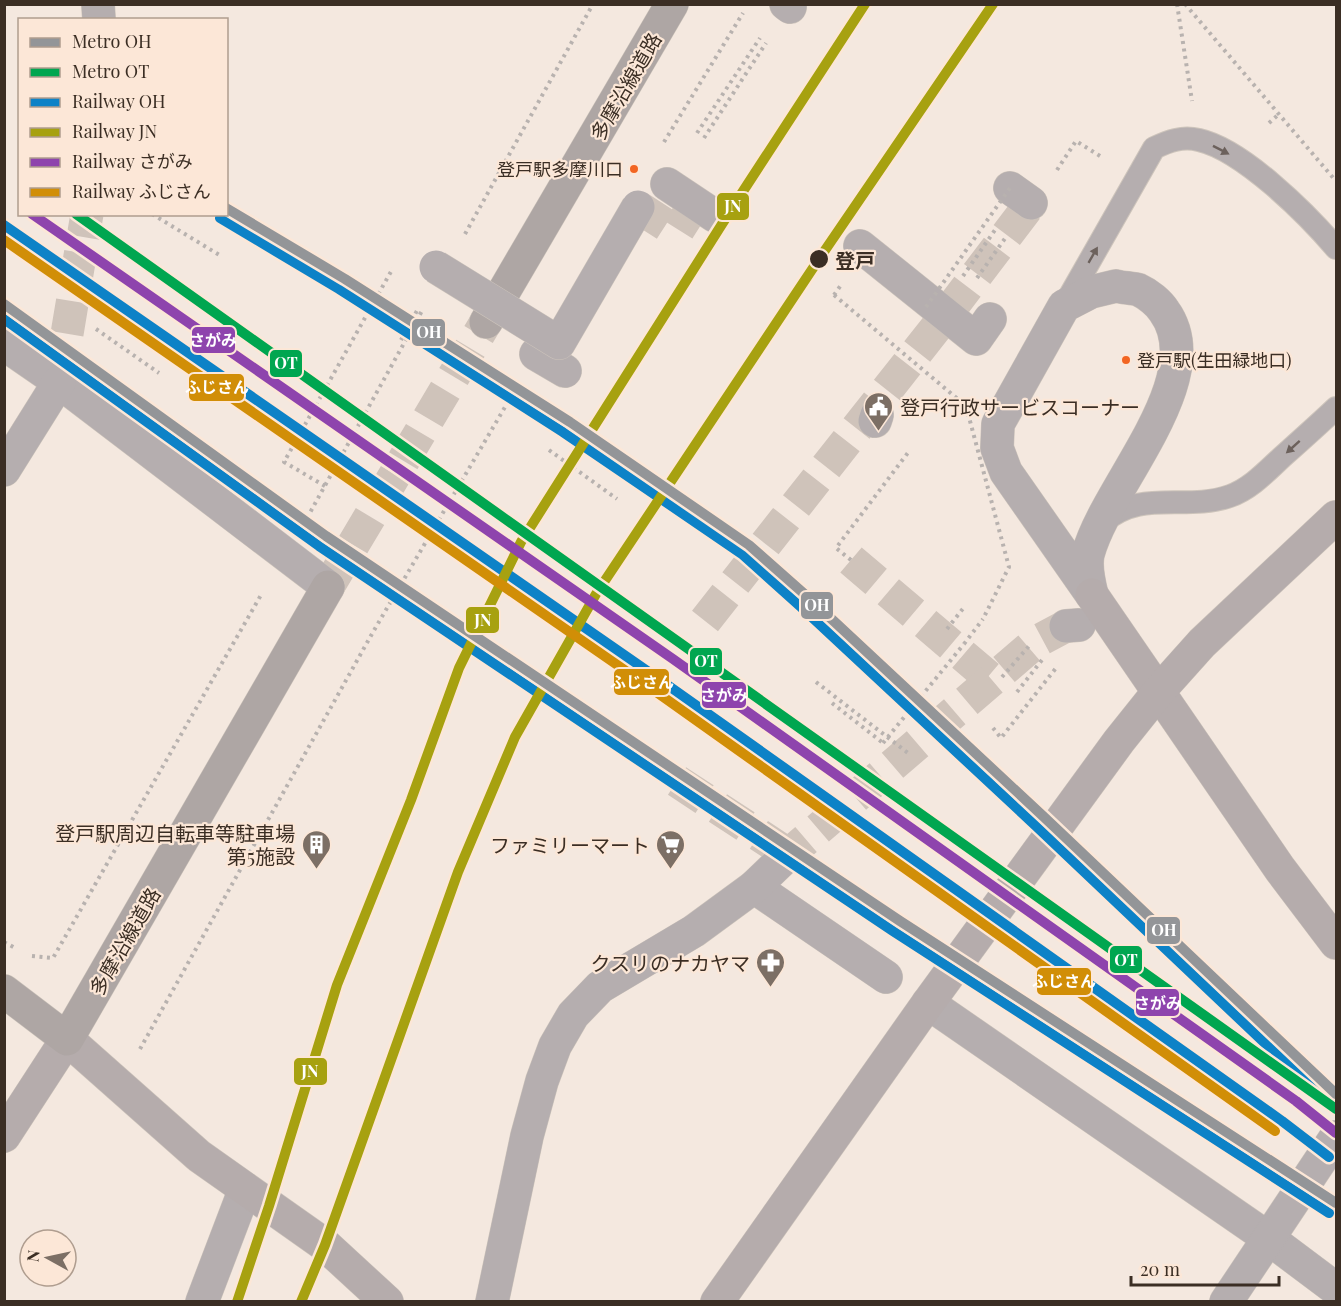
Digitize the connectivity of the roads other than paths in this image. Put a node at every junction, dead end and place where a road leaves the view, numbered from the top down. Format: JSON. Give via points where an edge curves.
{"nodes":[{"id":1,"x":672,"y":4,"type":"edge"},
{"id":2,"x":667,"y":184,"type":"dead end"},
{"id":3,"x":638,"y":207,"type":"dead end"},
{"id":4,"x":715,"y":216,"type":"dead end"},
{"id":5,"x":860,"y":246,"type":"dead end"},
{"id":6,"x":1336,"y":248,"type":"edge"},
{"id":7,"x":436,"y":267,"type":"dead end"},
{"id":8,"x":1064,"y":306,"type":"junction"},
{"id":9,"x":990,"y":319,"type":"dead end"},
{"id":10,"x":486,"y":322,"type":"tunnel mouth"},
{"id":11,"x":4,"y":344,"type":"edge"},
{"id":12,"x":536,"y":354,"type":"road end"},
{"id":13,"x":565,"y":372,"type":"dead end"},
{"id":14,"x":59,"y":382,"type":"junction"},
{"id":15,"x":1336,"y":408,"type":"edge"},
{"id":16,"x":4,"y":470,"type":"edge"},
{"id":17,"x":1336,"y":517,"type":"edge"},
{"id":18,"x":1101,"y":524,"type":"junction"},
{"id":19,"x":328,"y":586,"type":"joint"},
{"id":20,"x":1092,"y":595,"type":"junction"},
{"id":21,"x":1159,"y":691,"type":"junction"},
{"id":22,"x":781,"y":861,"type":"tunnel mouth"},
{"id":23,"x":754,"y":887,"type":"junction"},
{"id":24,"x":1336,"y":943,"type":"edge"},
{"id":25,"x":886,"y":977,"type":"dead end"},
{"id":26,"x":4,"y":991,"type":"edge"},
{"id":27,"x":928,"y":1003,"type":"junction"},
{"id":28,"x":67,"y":1039,"type":"junction"},
{"id":29,"x":4,"y":1136,"type":"edge"},
{"id":30,"x":1336,"y":1137,"type":"edge"},
{"id":31,"x":245,"y":1189,"type":"junction"},
{"id":32,"x":1268,"y":1238,"type":"junction"},
{"id":33,"x":1336,"y":1289,"type":"edge"},
{"id":34,"x":202,"y":1302,"type":"edge"},
{"id":35,"x":387,"y":1302,"type":"edge"},
{"id":36,"x":492,"y":1302,"type":"edge"},
{"id":37,"x":717,"y":1302,"type":"edge"},
{"id":38,"x":1226,"y":1302,"type":"edge"}],
"edges":[{"from":1,"to":10,"type":"main road","name":"多摩沿線道路"},
{"from":2,"to":4,"type":"street"},
{"from":3,"to":7,"type":"street","bridge":true,"via":[[559,343]]},
{"from":5,"to":9,"type":"street","via":[[976,339]]},
{"from":8,"to":6,"type":"lane","one_way":true,"via":[[1154,148],[1173,139],[1198,139],[1246,164],[1312,219]]},
{"from":8,"to":18,"type":"street","via":[[1091,292],[1116,286],[1139,290],[1160,305],[1173,323],[1178,346],[1174,378],[1164,406]]},
{"from":8,"to":20,"type":"street","via":[[998,424],[997,448],[1006,472]]},
{"from":11,"to":14,"type":"street"},
{"from":12,"to":13,"type":"street"},
{"from":14,"to":16,"type":"street"},
{"from":14,"to":19,"type":"street"},
{"from":15,"to":18,"type":"lane","one_way":true,"via":[[1251,485],[1229,496],[1135,504]]},
{"from":17,"to":21,"type":"street","via":[[1202,643]]},
{"from":18,"to":20,"type":"street","via":[[1088,556]]},
{"from":19,"to":28,"type":"main road","name":"多摩沿線道路"},
{"from":20,"to":21,"type":"street"},
{"from":21,"to":24,"type":"street","via":[[1273,859]]},
{"from":21,"to":27,"type":"street"},
{"from":22,"to":23,"type":"street"},
{"from":23,"to":25,"type":"street"},
{"from":23,"to":36,"type":"street","via":[[694,931],[600,987],[573,1015],[555,1046],[542,1081]]},
{"from":26,"to":28,"type":"main road"},
{"from":27,"to":32,"type":"street"},
{"from":27,"to":37,"type":"street"},
{"from":28,"to":29,"type":"street"},
{"from":28,"to":31,"type":"street","via":[[199,1156]]},
{"from":30,"to":32,"type":"street"},
{"from":31,"to":34,"type":"street"},
{"from":31,"to":35,"type":"street","via":[[325,1245]]},
{"from":32,"to":33,"type":"street"},
{"from":32,"to":38,"type":"street"}]}
